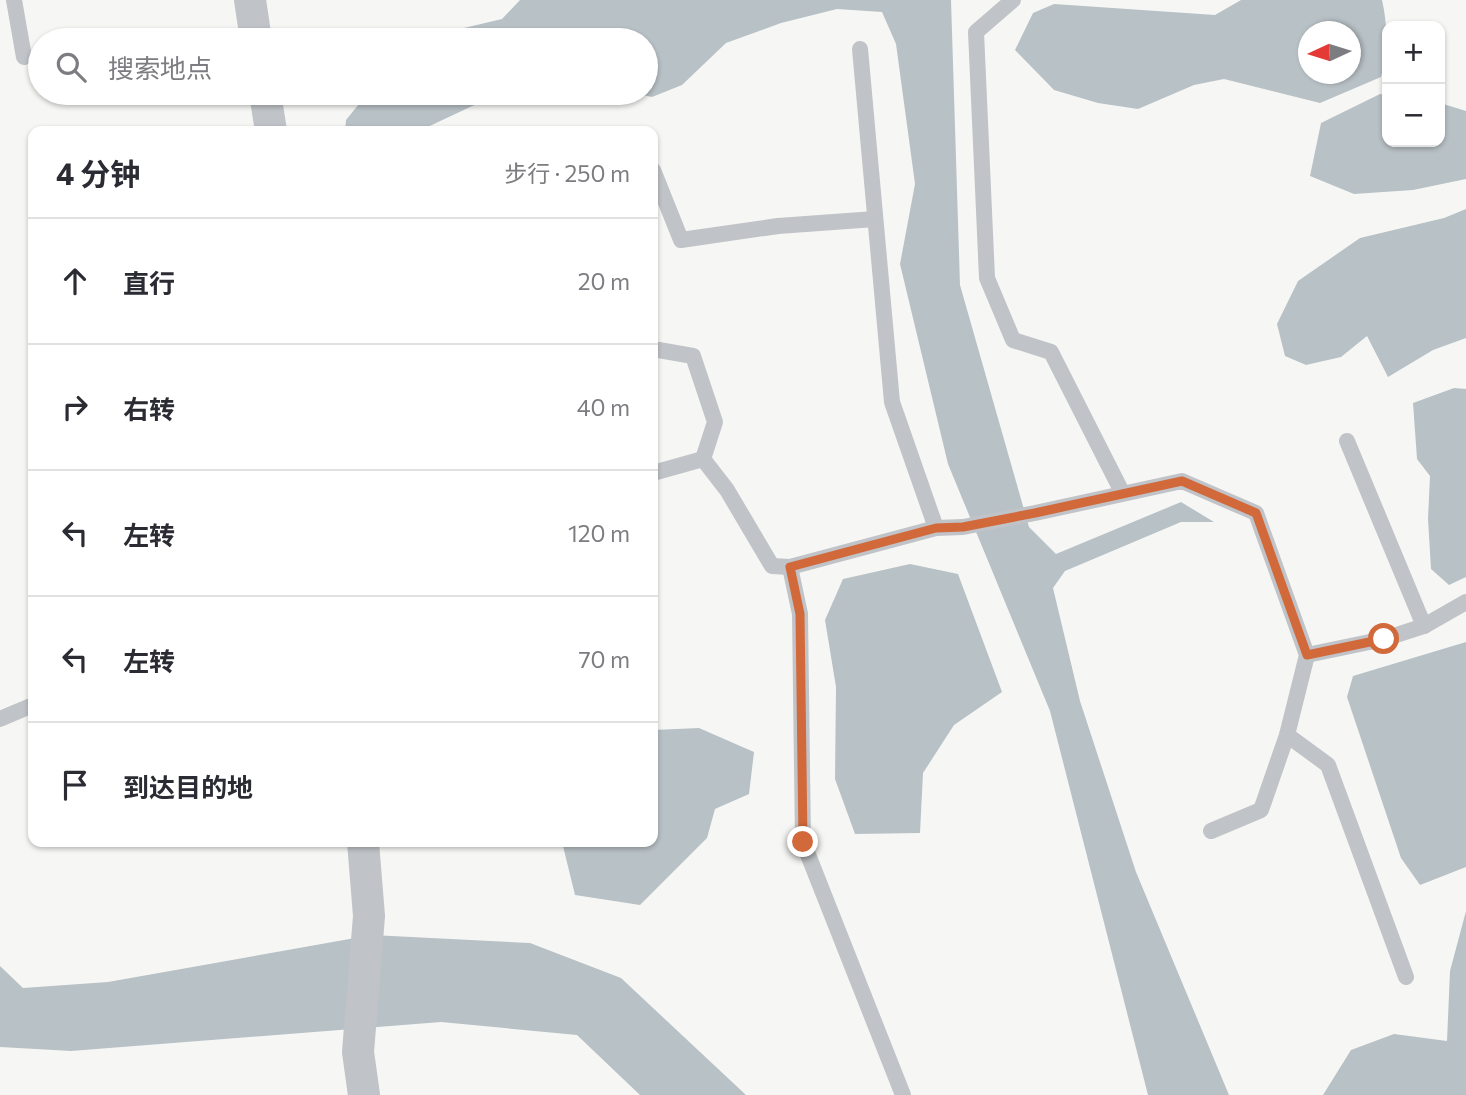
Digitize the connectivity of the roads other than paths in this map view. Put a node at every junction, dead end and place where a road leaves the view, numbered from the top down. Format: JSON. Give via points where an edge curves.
{"nodes":[{"id":1,"x":14,"y":0,"type":"edge"},
{"id":2,"x":250,"y":0,"type":"edge"},
{"id":3,"x":1013,"y":0,"type":"edge"},
{"id":4,"x":254,"y":28,"type":"edge"},
{"id":5,"x":860,"y":49,"type":"dead end"},
{"id":6,"x":24,"y":57,"type":"dead end"},
{"id":7,"x":267,"y":105,"type":"edge"},
{"id":8,"x":270,"y":126,"type":"edge"},
{"id":9,"x":658,"y":182,"type":"edge"},
{"id":10,"x":875,"y":219,"type":"junction"},
{"id":11,"x":658,"y":350,"type":"edge"},
{"id":12,"x":1347,"y":441,"type":"dead end"},
{"id":13,"x":703,"y":459,"type":"junction"},
{"id":14,"x":658,"y":472,"type":"edge"},
{"id":15,"x":1122,"y":492,"type":"junction"},
{"id":16,"x":936,"y":528,"type":"junction"},
{"id":17,"x":790,"y":567,"type":"junction"},
{"id":18,"x":1466,"y":602,"type":"edge"},
{"id":19,"x":1424,"y":626,"type":"junction"},
{"id":20,"x":1307,"y":655,"type":"junction"},
{"id":21,"x":28,"y":707,"type":"edge"},
{"id":22,"x":0,"y":719,"type":"edge"},
{"id":23,"x":1287,"y":736,"type":"junction"},
{"id":24,"x":1211,"y":831,"type":"dead end"},
{"id":25,"x":363,"y":847,"type":"edge"},
{"id":26,"x":1406,"y":977,"type":"dead end"},
{"id":27,"x":364,"y":1095,"type":"edge"},
{"id":28,"x":903,"y":1095,"type":"edge"}],
"edges":[{"from":1,"to":6,"type":"lane"},
{"from":2,"to":4,"type":"street"},
{"from":3,"to":15,"type":"lane","via":[[976,32],[987,278],[1013,340],[1051,352]]},
{"from":5,"to":10,"type":"lane"},
{"from":7,"to":8,"type":"street"},
{"from":9,"to":10,"type":"lane","via":[[681,240]]},
{"from":10,"to":16,"type":"lane","via":[[892,402]]},
{"from":11,"to":13,"type":"lane","via":[[694,356],[715,422]]},
{"from":12,"to":19,"type":"lane"},
{"from":13,"to":14,"type":"lane"},
{"from":13,"to":17,"type":"lane","via":[[772,566]]},
{"from":15,"to":16,"type":"lane","via":[[963,527]]},
{"from":15,"to":20,"type":"lane","via":[[1182,481],[1256,513]]},
{"from":16,"to":17,"type":"lane"},
{"from":17,"to":28,"type":"lane","via":[[800,614],[803,842]]},
{"from":18,"to":19,"type":"lane"},
{"from":19,"to":20,"type":"lane"},
{"from":20,"to":23,"type":"lane"},
{"from":21,"to":22,"type":"lane"},
{"from":23,"to":24,"type":"lane","via":[[1261,810]]},
{"from":23,"to":26,"type":"lane","via":[[1328,765]]},
{"from":25,"to":27,"type":"street","via":[[369,916],[358,1052]]}]}
